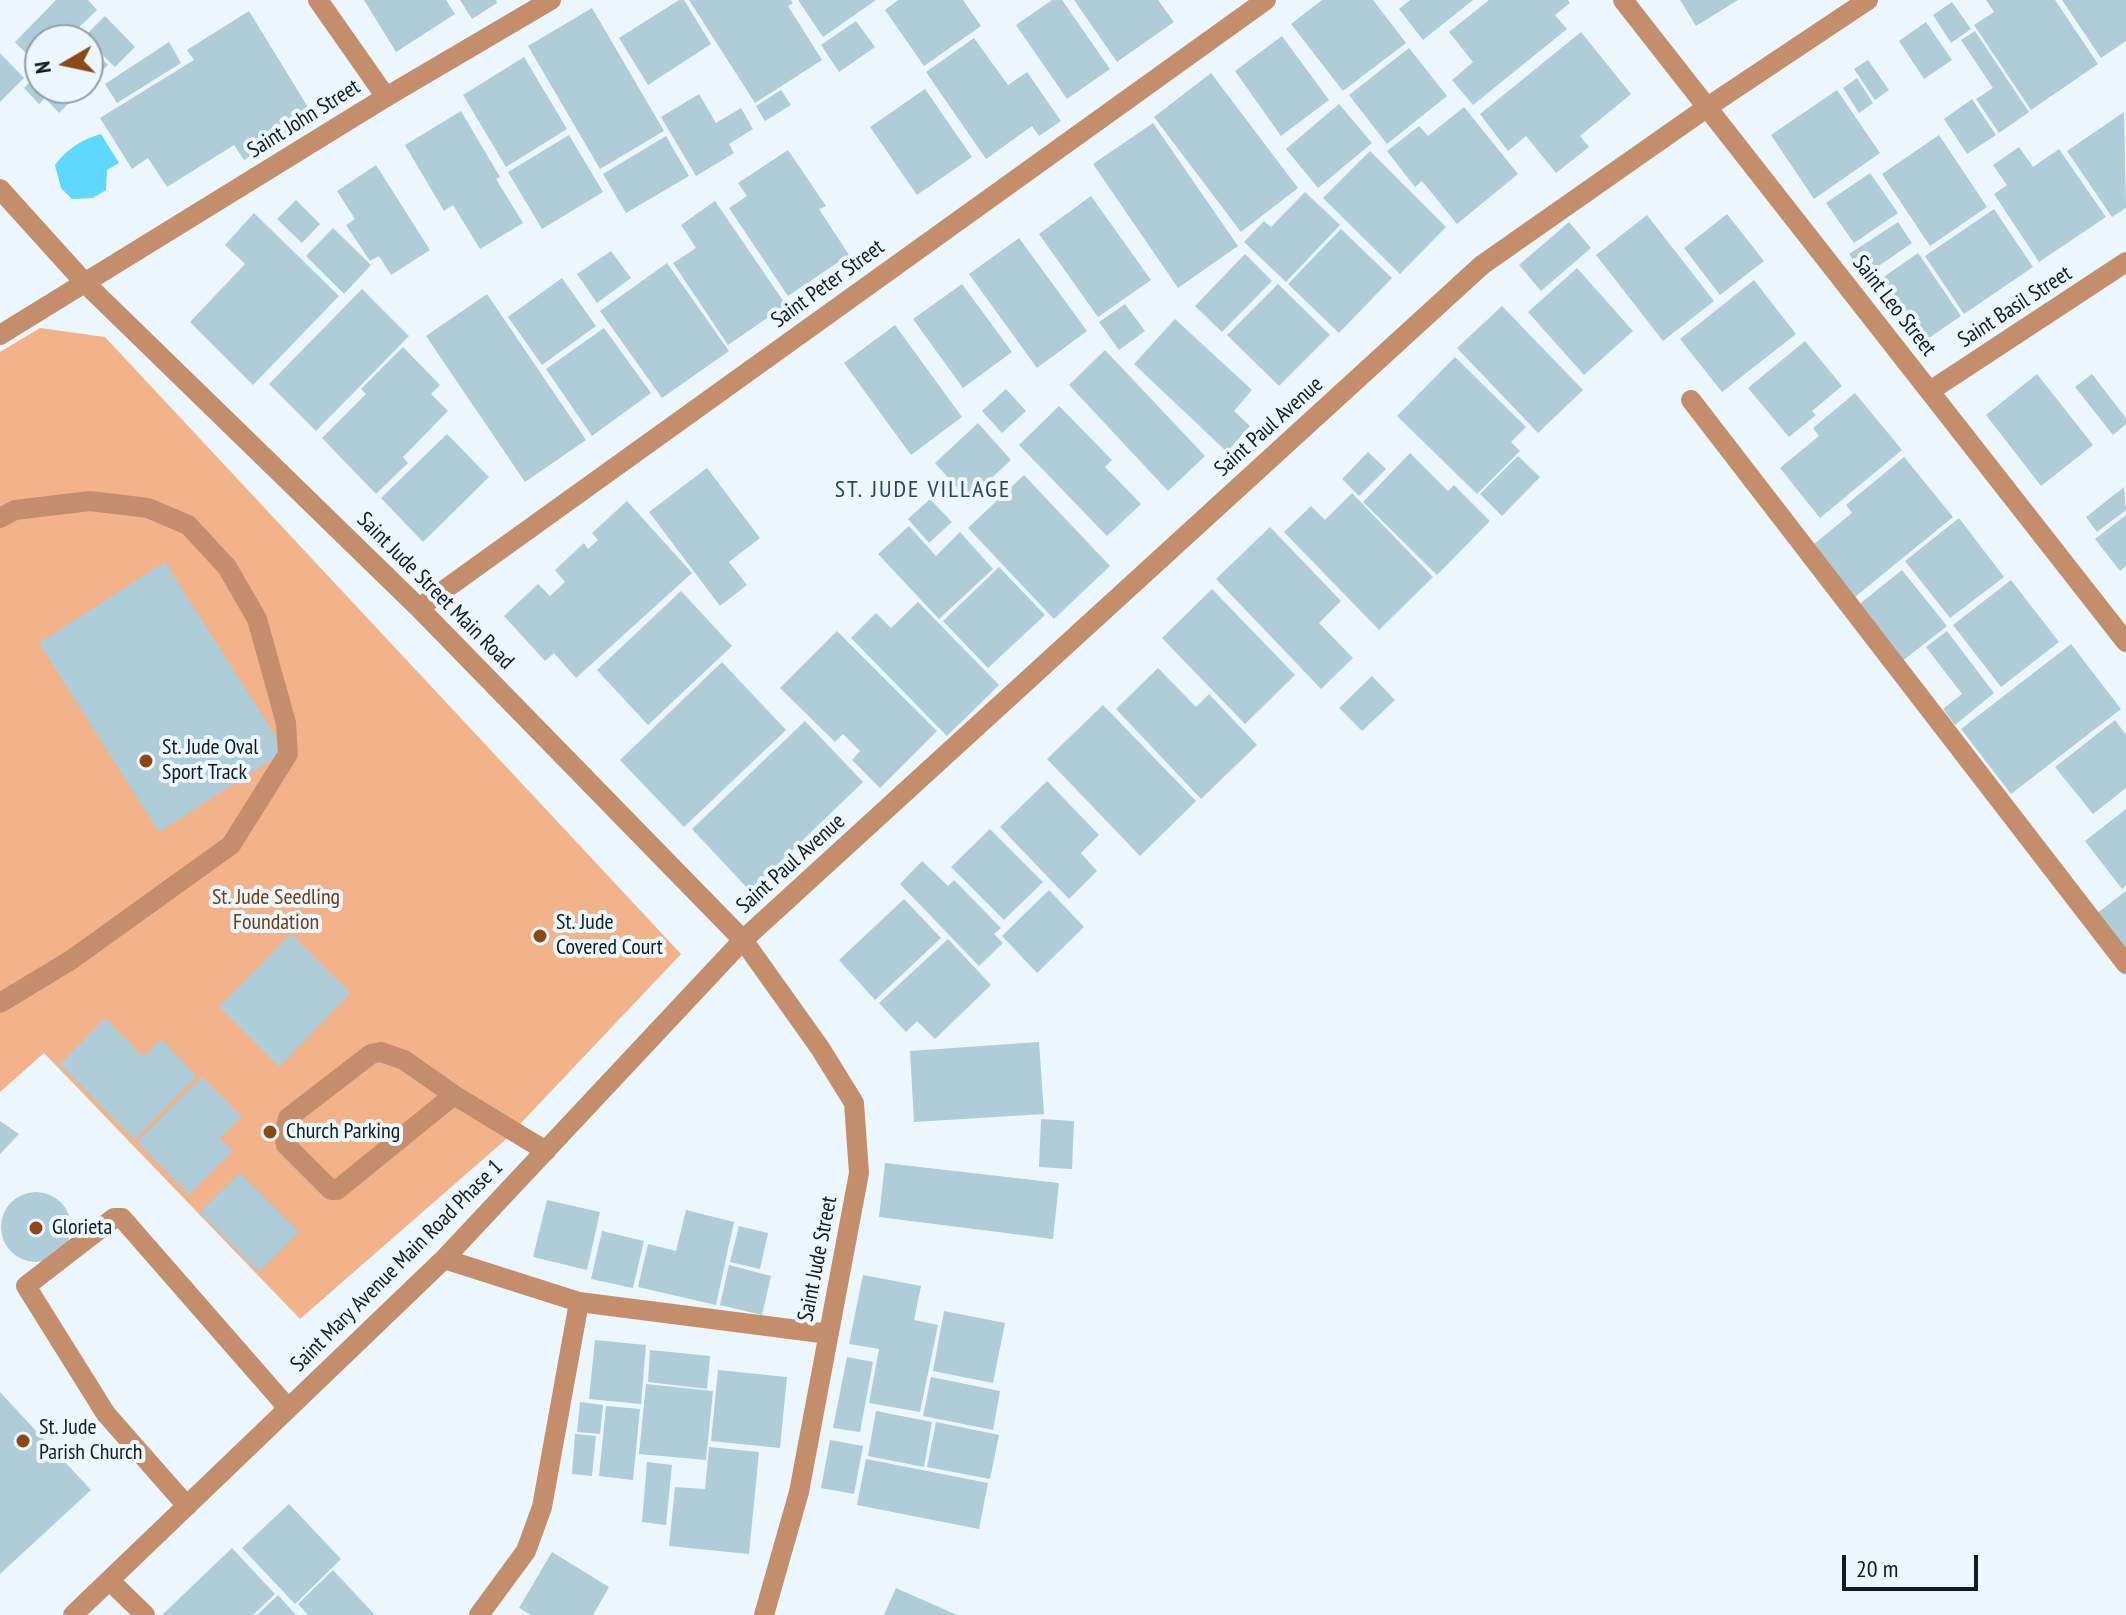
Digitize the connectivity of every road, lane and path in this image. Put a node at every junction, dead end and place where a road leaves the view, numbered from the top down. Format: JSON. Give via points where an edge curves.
{"nodes":[{"id":1,"x":318,"y":0,"type":"edge"},
{"id":2,"x":551,"y":0,"type":"edge"},
{"id":3,"x":1266,"y":0,"type":"edge"},
{"id":4,"x":1623,"y":0,"type":"edge"},
{"id":5,"x":1868,"y":0,"type":"edge"},
{"id":6,"x":386,"y":97,"type":"junction"},
{"id":7,"x":1709,"y":106,"type":"junction"},
{"id":8,"x":0,"y":189,"type":"edge"},
{"id":9,"x":2126,"y":262,"type":"edge"},
{"id":10,"x":85,"y":283,"type":"junction"},
{"id":11,"x":0,"y":335,"type":"edge"},
{"id":12,"x":1930,"y":391,"type":"junction"},
{"id":13,"x":1691,"y":400,"type":"dead end"},
{"id":14,"x":0,"y":518,"type":"edge"},
{"id":15,"x":419,"y":608,"type":"junction"},
{"id":16,"x":2126,"y":642,"type":"edge"},
{"id":17,"x":743,"y":940,"type":"junction"},
{"id":18,"x":2126,"y":964,"type":"edge"},
{"id":19,"x":0,"y":1003,"type":"edge"},
{"id":20,"x":454,"y":1095,"type":"junction"},
{"id":21,"x":546,"y":1151,"type":"junction"},
{"id":22,"x":444,"y":1259,"type":"junction"},
{"id":23,"x":579,"y":1302,"type":"junction"},
{"id":24,"x":829,"y":1334,"type":"junction"},
{"id":25,"x":288,"y":1408,"type":"junction"},
{"id":26,"x":187,"y":1506,"type":"junction"},
{"id":27,"x":110,"y":1581,"type":"junction"},
{"id":28,"x":73,"y":1615,"type":"edge"},
{"id":29,"x":145,"y":1615,"type":"edge"},
{"id":30,"x":479,"y":1615,"type":"edge"},
{"id":31,"x":764,"y":1615,"type":"edge"}],
"edges":[{"from":1,"to":6,"type":"street"},
{"from":2,"to":6,"type":"street","name":"Saint John Street"},
{"from":3,"to":15,"type":"street","name":"Saint Peter Street"},
{"from":4,"to":7,"type":"street","name":"Saint Leo Street"},
{"from":5,"to":7,"type":"street","name":"Saint Paul Avenue"},
{"from":6,"to":10,"type":"street","name":"Saint John Street"},
{"from":7,"to":12,"type":"street","name":"Saint Leo Street"},
{"from":7,"to":17,"type":"street","name":"Saint Paul Avenue","via":[[1482,265]]},
{"from":8,"to":10,"type":"street","name":"Saint Jude Street Main Road"},
{"from":9,"to":12,"type":"street","name":"Saint Basil Street"},
{"from":10,"to":11,"type":"street","name":"Saint John Street"},
{"from":10,"to":15,"type":"street","name":"Saint Jude Street Main Road"},
{"from":12,"to":16,"type":"street","name":"Saint Leo Street"},
{"from":13,"to":18,"type":"street"},
{"from":14,"to":19,"type":"street","via":[[15,510],[90,501],[148,508],[188,525],[227,567],[257,619],[286,723],[288,754],[231,845],[71,960]]},
{"from":15,"to":17,"type":"street","name":"Saint Jude Street Main Road"},
{"from":17,"to":21,"type":"street","name":"Saint Mary Avenue Main Road Phase 1"},
{"from":17,"to":24,"type":"street","name":"Saint Jude Street","via":[[854,1103],[859,1173]]},
{"from":20,"to":20,"type":"street","via":[[404,1060],[371,1054],[288,1118],[286,1145],[337,1190]]},
{"from":20,"to":21,"type":"street"},
{"from":21,"to":22,"type":"street","name":"Saint Mary Avenue Main Road Phase 1"},
{"from":22,"to":23,"type":"street"},
{"from":22,"to":25,"type":"street","name":"Saint Mary Avenue Main Road Phase 1"},
{"from":23,"to":24,"type":"street"},
{"from":23,"to":30,"type":"street","via":[[542,1507],[526,1551]]},
{"from":24,"to":31,"type":"street","name":"Saint Jude Street","via":[[799,1492]]},
{"from":25,"to":26,"type":"street","name":"Saint Mary Avenue Main Road Phase 1"},
{"from":25,"to":26,"type":"street","via":[[122,1218],[114,1218],[26,1286],[106,1414]]},
{"from":26,"to":27,"type":"street","name":"Saint Mary Avenue Main Road Phase 1"},
{"from":27,"to":28,"type":"street","name":"Saint Mary Avenue Main Road Phase 1"},
{"from":27,"to":29,"type":"street"}]}
